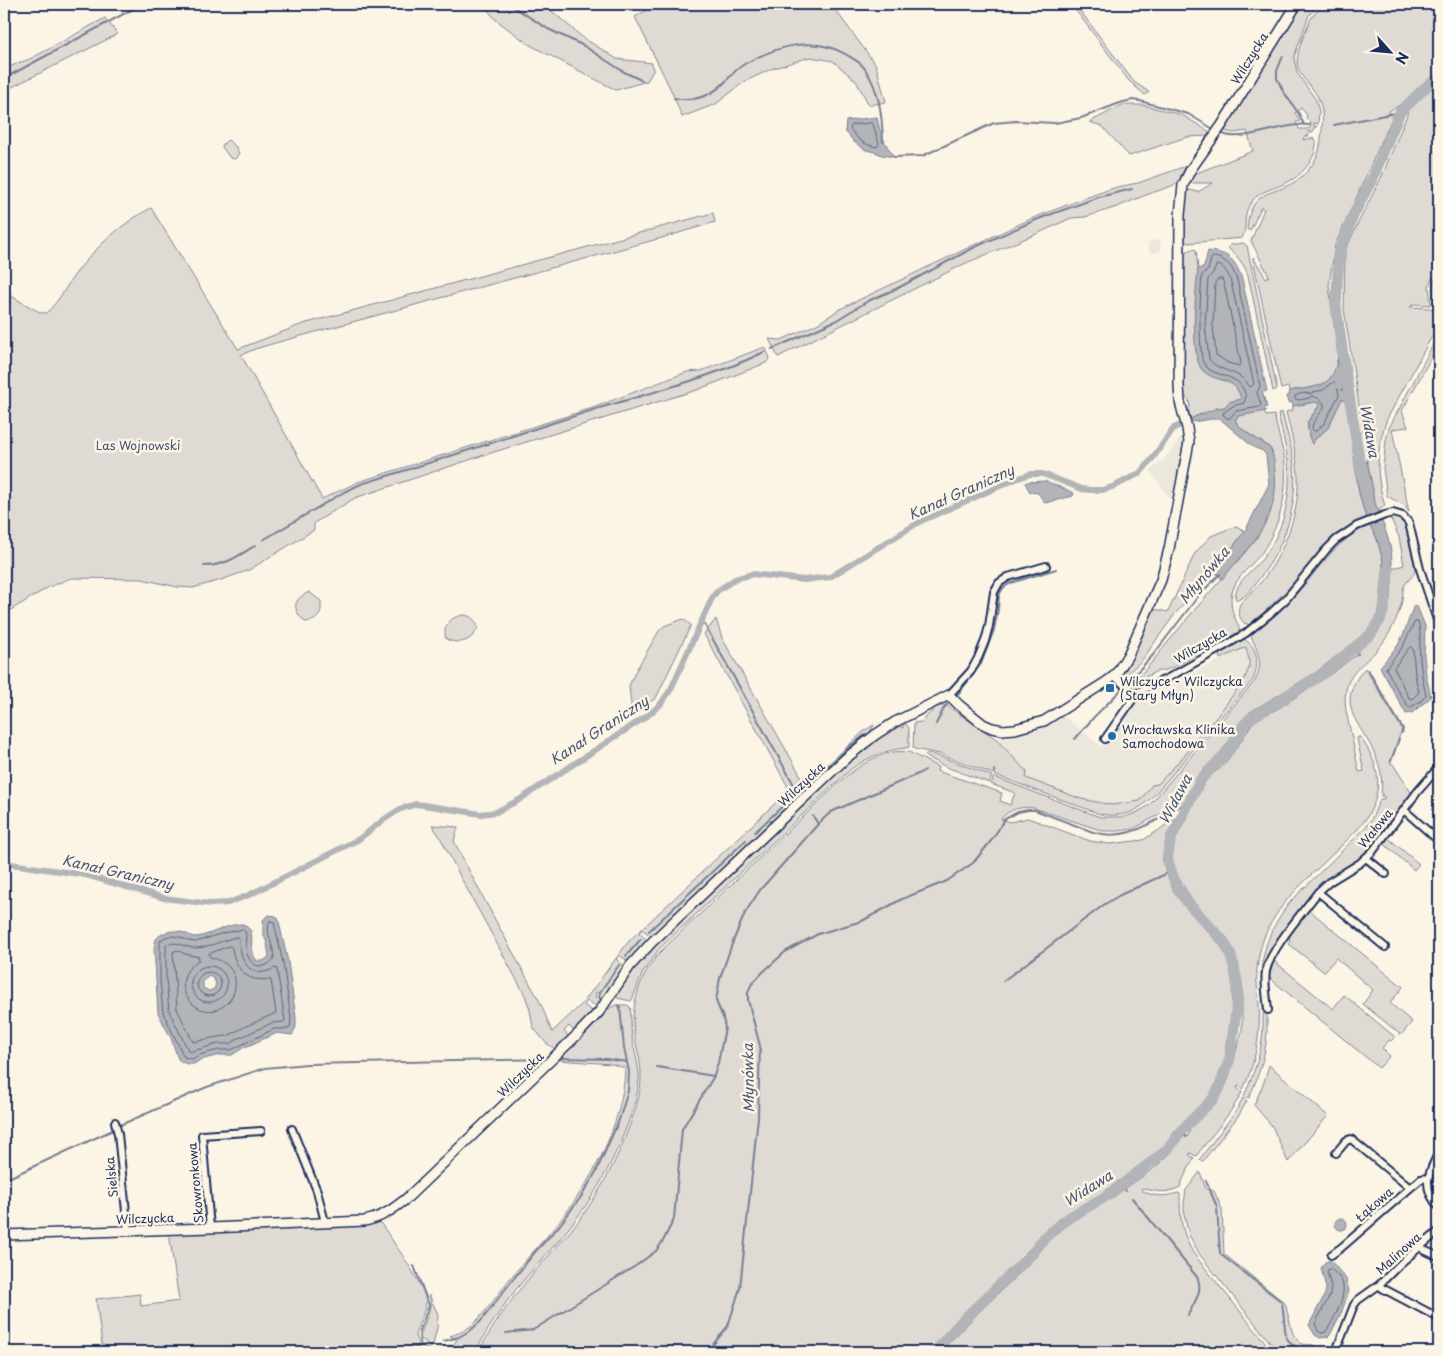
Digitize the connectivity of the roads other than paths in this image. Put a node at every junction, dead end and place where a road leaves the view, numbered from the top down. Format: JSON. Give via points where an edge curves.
{"nodes":[{"id":1,"x":1298,"y":4,"type":"edge"},
{"id":2,"x":1046,"y":566,"type":"dead end"},
{"id":3,"x":1439,"y":632,"type":"edge"},
{"id":4,"x":1117,"y":678,"type":"junction"},
{"id":5,"x":1132,"y":692,"type":"junction"},
{"id":6,"x":949,"y":695,"type":"junction"},
{"id":7,"x":1105,"y":738,"type":"dead end"},
{"id":8,"x":1439,"y":767,"type":"edge"},
{"id":9,"x":1404,"y":810,"type":"junction"},
{"id":10,"x":1439,"y":841,"type":"edge"},
{"id":11,"x":1366,"y":858,"type":"junction"},
{"id":12,"x":1386,"y":874,"type":"dead end"},
{"id":13,"x":1318,"y":892,"type":"junction"},
{"id":14,"x":1385,"y":947,"type":"dead end"},
{"id":15,"x":1268,"y":1010,"type":"dead end"},
{"id":16,"x":115,"y":1122,"type":"dead end"},
{"id":17,"x":292,"y":1129,"type":"dead end"},
{"id":18,"x":261,"y":1131,"type":"dead end"},
{"id":19,"x":1439,"y":1152,"type":"edge"},
{"id":20,"x":1336,"y":1153,"type":"dead end"},
{"id":21,"x":1428,"y":1178,"type":"junction"},
{"id":22,"x":1410,"y":1188,"type":"junction"},
{"id":23,"x":1439,"y":1207,"type":"edge"},
{"id":24,"x":325,"y":1222,"type":"junction"},
{"id":25,"x":210,"y":1228,"type":"junction"},
{"id":26,"x":128,"y":1231,"type":"junction"},
{"id":27,"x":1439,"y":1231,"type":"edge"},
{"id":28,"x":4,"y":1235,"type":"edge"},
{"id":29,"x":1421,"y":1247,"type":"junction"},
{"id":30,"x":1331,"y":1255,"type":"dead end"},
{"id":31,"x":1439,"y":1258,"type":"edge"},
{"id":32,"x":1379,"y":1285,"type":"junction"},
{"id":33,"x":1439,"y":1318,"type":"edge"},
{"id":34,"x":1338,"y":1352,"type":"edge"}],
"edges":[{"from":1,"to":4,"type":"street","name":"Wilczycka","via":[[1183,185],[1179,386],[1189,442],[1166,564]]},
{"from":2,"to":6,"type":"street","name":"Wilczycka","via":[[1003,579],[996,587],[982,650],[971,670]]},
{"from":3,"to":5,"type":"street","name":"Wilczycka","via":[[1409,523],[1403,516],[1393,513],[1364,523],[1336,540],[1286,599],[1246,633],[1168,678]]},
{"from":4,"to":5,"type":"street"},
{"from":4,"to":6,"type":"street","via":[[1044,721],[1015,729],[1003,730],[983,724]]},
{"from":5,"to":7,"type":"street","via":[[1133,699]]},
{"from":6,"to":24,"type":"street","name":"Wilczycka","via":[[883,730],[838,766],[652,942],[630,966],[591,1021],[406,1199],[374,1219]]},
{"from":8,"to":9,"type":"street","name":"Wałowa"},
{"from":9,"to":10,"type":"street"},
{"from":9,"to":11,"type":"street","name":"Wałowa"},
{"from":11,"to":12,"type":"street"},
{"from":11,"to":13,"type":"street","name":"Wałowa"},
{"from":13,"to":14,"type":"street"},
{"from":13,"to":15,"type":"street","name":"Wałowa","via":[[1270,959],[1266,971]]},
{"from":16,"to":26,"type":"street","name":"Sielska"},
{"from":17,"to":24,"type":"street","via":[[317,1191]]},
{"from":18,"to":25,"type":"street","name":"Skowronkowa","via":[[202,1135]]},
{"from":19,"to":21,"type":"street"},
{"from":20,"to":22,"type":"street","via":[[1351,1139]]},
{"from":21,"to":22,"type":"street","name":"Łąkowa","via":[[1421,1179]]},
{"from":21,"to":23,"type":"street","via":[[1428,1190]]},
{"from":22,"to":30,"type":"street","name":"Łąkowa"},
{"from":24,"to":25,"type":"street","name":"Wilczycka"},
{"from":25,"to":26,"type":"street","name":"Wilczycka"},
{"from":26,"to":28,"type":"street","name":"Wilczycka"},
{"from":27,"to":29,"type":"street","name":"Malinowa"},
{"from":29,"to":31,"type":"street"},
{"from":29,"to":32,"type":"street","name":"Malinowa"},
{"from":32,"to":33,"type":"street","name":"Malinowa"},
{"from":32,"to":34,"type":"street","via":[[1354,1305]]}]}
